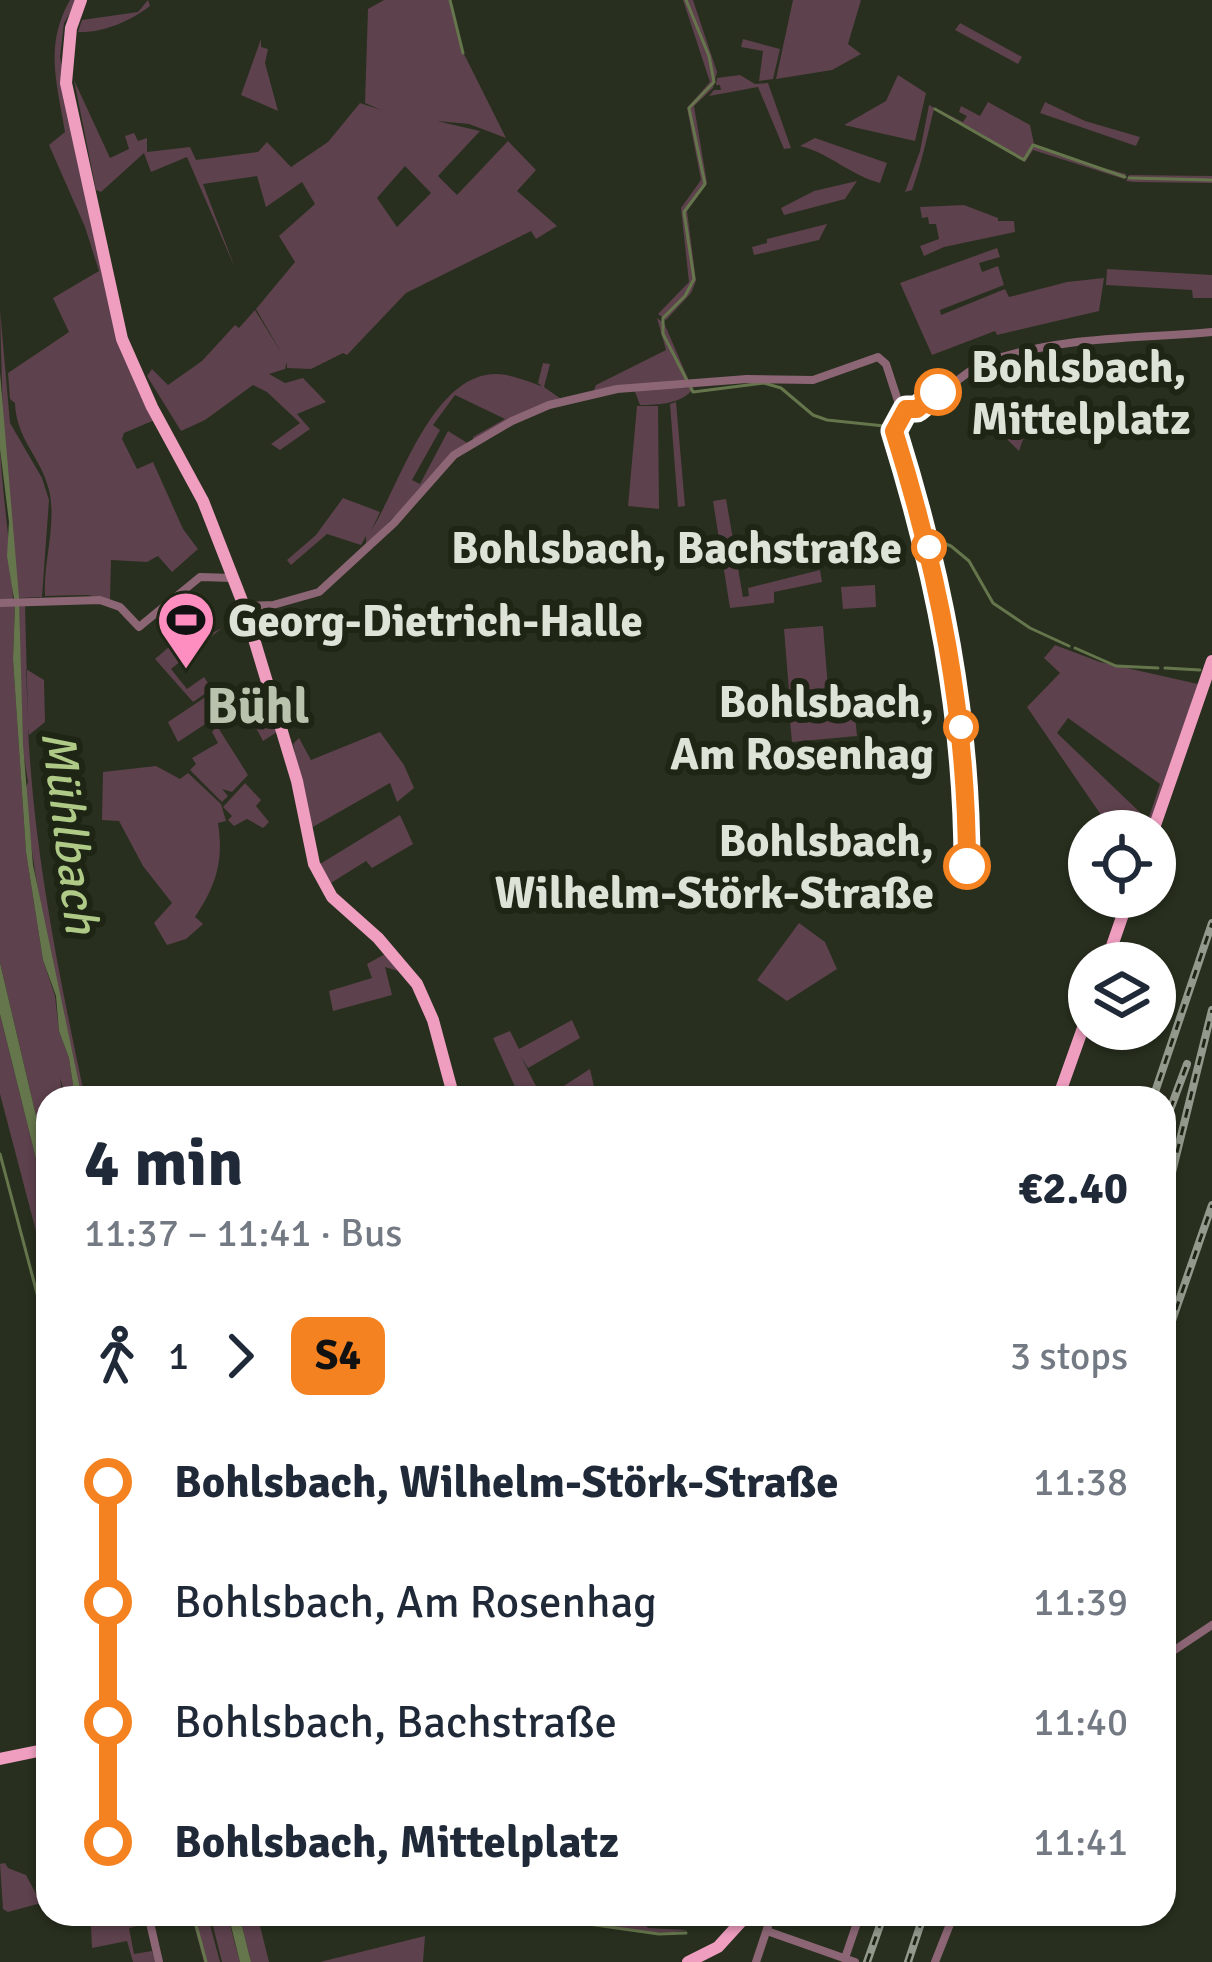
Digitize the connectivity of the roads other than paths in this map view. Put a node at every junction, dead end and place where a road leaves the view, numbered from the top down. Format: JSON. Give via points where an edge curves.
{"nodes":[{"id":1,"x":81,"y":0,"type":"edge"},
{"id":2,"x":1212,"y":332,"type":"edge"},
{"id":3,"x":234,"y":578,"type":"junction"},
{"id":4,"x":4,"y":603,"type":"edge"},
{"id":5,"x":244,"y":606,"type":"junction"},
{"id":6,"x":1212,"y":661,"type":"edge"},
{"id":7,"x":1161,"y":810,"type":"edge"},
{"id":8,"x":1075,"y":1050,"type":"edge"},
{"id":9,"x":451,"y":1086,"type":"edge"},
{"id":10,"x":1062,"y":1086,"type":"edge"},
{"id":11,"x":1212,"y":1625,"type":"edge"},
{"id":12,"x":1176,"y":1649,"type":"edge"},
{"id":13,"x":0,"y":1748,"type":"edge"},
{"id":14,"x":36,"y":1750,"type":"edge"},
{"id":15,"x":16,"y":1755,"type":"junction"},
{"id":16,"x":0,"y":1759,"type":"edge"},
{"id":17,"x":151,"y":1926,"type":"edge"},
{"id":18,"x":737,"y":1926,"type":"edge"},
{"id":19,"x":768,"y":1926,"type":"edge"},
{"id":20,"x":857,"y":1926,"type":"edge"},
{"id":21,"x":949,"y":1926,"type":"edge"},
{"id":22,"x":767,"y":1931,"type":"junction"},
{"id":23,"x":850,"y":1960,"type":"edge"},
{"id":24,"x":159,"y":1962,"type":"edge"},
{"id":25,"x":688,"y":1962,"type":"edge"},
{"id":26,"x":756,"y":1962,"type":"edge"},
{"id":27,"x":935,"y":1962,"type":"edge"}],
"edges":[{"from":1,"to":3,"type":"main road","via":[[65,59],[69,101],[122,339]]},
{"from":2,"to":5,"type":"street","via":[[1033,350],[972,368],[917,409],[906,409],[894,393],[878,356],[813,380],[591,393],[512,421],[445,463],[319,592]]},
{"from":3,"to":4,"type":"street","via":[[200,577],[139,626],[100,600]]},
{"from":3,"to":5,"type":"main road"},
{"from":5,"to":9,"type":"main road","via":[[314,864],[332,897],[417,984]]},
{"from":6,"to":7,"type":"main road"},
{"from":8,"to":10,"type":"main road"},
{"from":11,"to":12,"type":"street"},
{"from":13,"to":15,"type":"main road"},
{"from":14,"to":15,"type":"main road"},
{"from":15,"to":16,"type":"main road"},
{"from":17,"to":24,"type":"street"},
{"from":18,"to":25,"type":"main road"},
{"from":19,"to":22,"type":"street"},
{"from":20,"to":23,"type":"street"},
{"from":21,"to":27,"type":"street"},
{"from":22,"to":23,"type":"street"},
{"from":22,"to":26,"type":"street"}]}
